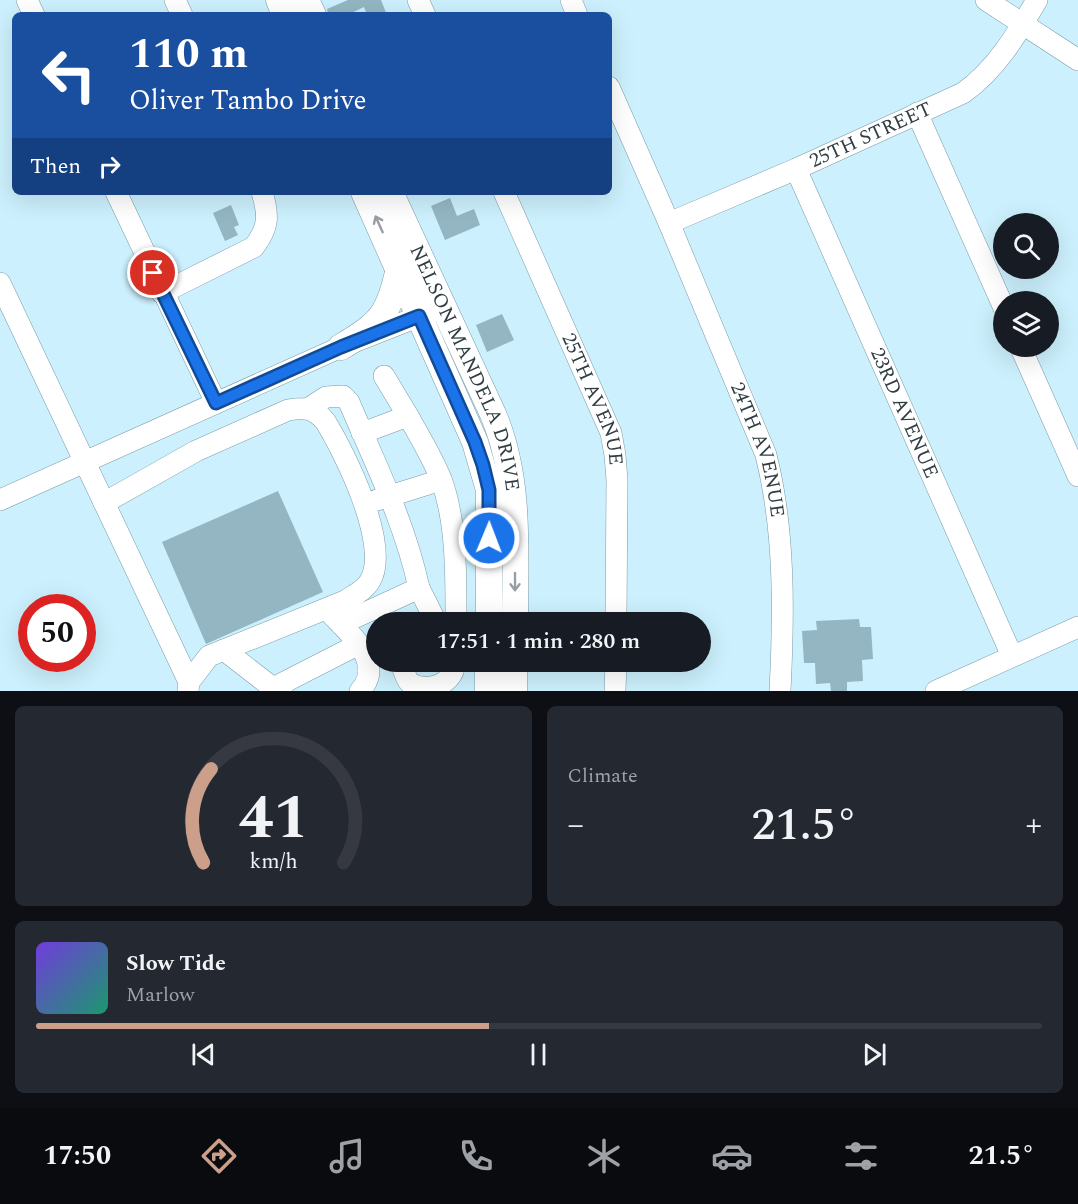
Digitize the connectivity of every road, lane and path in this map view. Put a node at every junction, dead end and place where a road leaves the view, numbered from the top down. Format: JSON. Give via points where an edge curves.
{"nodes":[{"id":1,"x":986,"y":0,"type":"edge"},
{"id":2,"x":1037,"y":0,"type":"edge"},
{"id":3,"x":1024,"y":23,"type":"junction"},
{"id":4,"x":1078,"y":60,"type":"edge"},
{"id":5,"x":612,"y":94,"type":"edge"},
{"id":6,"x":916,"y":112,"type":"junction"},
{"id":7,"x":796,"y":169,"type":"junction"},
{"id":8,"x":117,"y":195,"type":"edge"},
{"id":9,"x":263,"y":195,"type":"edge"},
{"id":10,"x":365,"y":195,"type":"edge"},
{"id":11,"x":391,"y":195,"type":"edge"},
{"id":12,"x":505,"y":195,"type":"edge"},
{"id":13,"x":669,"y":223,"type":"junction"},
{"id":14,"x":399,"y":268,"type":"junction"},
{"id":15,"x":0,"y":283,"type":"edge"},
{"id":16,"x":996,"y":291,"type":"edge"},
{"id":17,"x":162,"y":293,"type":"junction"},
{"id":18,"x":444,"y":307,"type":"junction"},
{"id":19,"x":7,"y":316,"type":"edge"},
{"id":20,"x":419,"y":316,"type":"junction"},
{"id":21,"x":341,"y":347,"type":"junction"},
{"id":22,"x":1025,"y":357,"type":"edge"},
{"id":23,"x":384,"y":376,"type":"dead end"},
{"id":24,"x":216,"y":403,"type":"junction"},
{"id":25,"x":309,"y":408,"type":"junction"},
{"id":26,"x":408,"y":416,"type":"junction"},
{"id":27,"x":362,"y":433,"type":"junction"},
{"id":28,"x":84,"y":462,"type":"junction"},
{"id":29,"x":1078,"y":476,"type":"edge"},
{"id":30,"x":441,"y":480,"type":"junction"},
{"id":31,"x":390,"y":497,"type":"junction"},
{"id":32,"x":0,"y":500,"type":"edge"},
{"id":33,"x":104,"y":503,"type":"junction"},
{"id":34,"x":365,"y":504,"type":"junction"},
{"id":35,"x":419,"y":588,"type":"junction"},
{"id":36,"x":387,"y":612,"type":"edge"},
{"id":37,"x":431,"y":612,"type":"edge"},
{"id":38,"x":456,"y":612,"type":"edge"},
{"id":39,"x":489,"y":612,"type":"edge"},
{"id":40,"x":514,"y":612,"type":"edge"},
{"id":41,"x":616,"y":612,"type":"edge"},
{"id":42,"x":366,"y":615,"type":"edge"},
{"id":43,"x":333,"y":617,"type":"junction"},
{"id":44,"x":1078,"y":627,"type":"edge"},
{"id":45,"x":169,"y":643,"type":"junction"},
{"id":46,"x":359,"y":644,"type":"junction"},
{"id":47,"x":217,"y":653,"type":"junction"},
{"id":48,"x":1012,"y":656,"type":"junction"},
{"id":49,"x":405,"y":672,"type":"edge"},
{"id":50,"x":452,"y":672,"type":"edge"},
{"id":51,"x":488,"y":672,"type":"edge"},
{"id":52,"x":514,"y":672,"type":"edge"},
{"id":53,"x":616,"y":672,"type":"edge"},
{"id":54,"x":188,"y":687,"type":"edge"},
{"id":55,"x":277,"y":689,"type":"edge"},
{"id":56,"x":360,"y":691,"type":"edge"},
{"id":57,"x":488,"y":691,"type":"edge"},
{"id":58,"x":514,"y":691,"type":"edge"},
{"id":59,"x":615,"y":691,"type":"edge"},
{"id":60,"x":780,"y":691,"type":"edge"},
{"id":61,"x":936,"y":691,"type":"edge"}],
"edges":[{"from":1,"to":3,"type":"street"},
{"from":2,"to":3,"type":"street","name":"25TH STREET"},
{"from":3,"to":4,"type":"street"},
{"from":3,"to":6,"type":"street","name":"25TH STREET","via":[[979,81],[963,93]]},
{"from":5,"to":13,"type":"street","name":"24TH AVENUE"},
{"from":6,"to":7,"type":"street","name":"25TH STREET"},
{"from":6,"to":16,"type":"street"},
{"from":7,"to":13,"type":"street","name":"25TH STREET"},
{"from":7,"to":48,"type":"street","name":"23RD AVENUE"},
{"from":8,"to":17,"type":"street"},
{"from":9,"to":17,"type":"street","via":[[267,224],[254,247]]},
{"from":14,"to":10,"type":"main road","name":"NELSON MANDELA DRIVE","one_way":true},
{"from":11,"to":18,"type":"main road","name":"NELSON MANDELA DRIVE"},
{"from":12,"to":41,"type":"street","name":"25TH AVENUE","via":[[611,433],[617,480]]},
{"from":13,"to":60,"type":"street","name":"24TH AVENUE","via":[[766,455],[772,480],[781,582]]},
{"from":14,"to":20,"type":"main road","name":"NELSON MANDELA DRIVE"},
{"from":14,"to":21,"type":"main road","via":[[392,300],[382,318]]},
{"from":15,"to":19,"type":"street"},
{"from":17,"to":24,"type":"street"},
{"from":18,"to":20,"type":"street"},
{"from":18,"to":40,"type":"main road","name":"NELSON MANDELA DRIVE","one_way":true,"via":[[507,452],[514,520]]},
{"from":19,"to":28,"type":"street"},
{"from":20,"to":21,"type":"street"},
{"from":20,"to":39,"type":"main road","name":"NELSON MANDELA DRIVE","via":[[475,442],[489,490]]},
{"from":21,"to":24,"type":"street"},
{"from":22,"to":29,"type":"street"},
{"from":23,"to":26,"type":"street"},
{"from":24,"to":28,"type":"street"},
{"from":25,"to":27,"type":"street","via":[[326,397],[343,396]]},
{"from":25,"to":33,"type":"street","via":[[288,410],[196,451]]},
{"from":25,"to":34,"type":"street","via":[[330,429]]},
{"from":26,"to":27,"type":"street"},
{"from":26,"to":30,"type":"street"},
{"from":27,"to":31,"type":"street"},
{"from":28,"to":32,"type":"street"},
{"from":28,"to":33,"type":"street"},
{"from":30,"to":31,"type":"street"},
{"from":30,"to":38,"type":"street","via":[[453,545]]},
{"from":31,"to":34,"type":"street"},
{"from":31,"to":35,"type":"street","via":[[407,540]]},
{"from":33,"to":45,"type":"street"},
{"from":34,"to":43,"type":"street","via":[[376,548],[376,566],[370,581],[345,601]]},
{"from":35,"to":36,"type":"street"},
{"from":35,"to":37,"type":"street"},
{"from":42,"to":43,"type":"street"},
{"from":43,"to":46,"type":"street"},
{"from":43,"to":47,"type":"street"},
{"from":44,"to":48,"type":"street"},
{"from":45,"to":47,"type":"street"},
{"from":45,"to":54,"type":"street"},
{"from":46,"to":55,"type":"street"},
{"from":46,"to":56,"type":"street","via":[[370,666]]},
{"from":47,"to":54,"type":"street"},
{"from":47,"to":55,"type":"street"},
{"from":48,"to":61,"type":"street"},
{"from":49,"to":50,"type":"street","via":[[410,683],[427,690],[445,682]]},
{"from":51,"to":57,"type":"main road"},
{"from":52,"to":58,"type":"main road"},
{"from":53,"to":59,"type":"street"}]}
